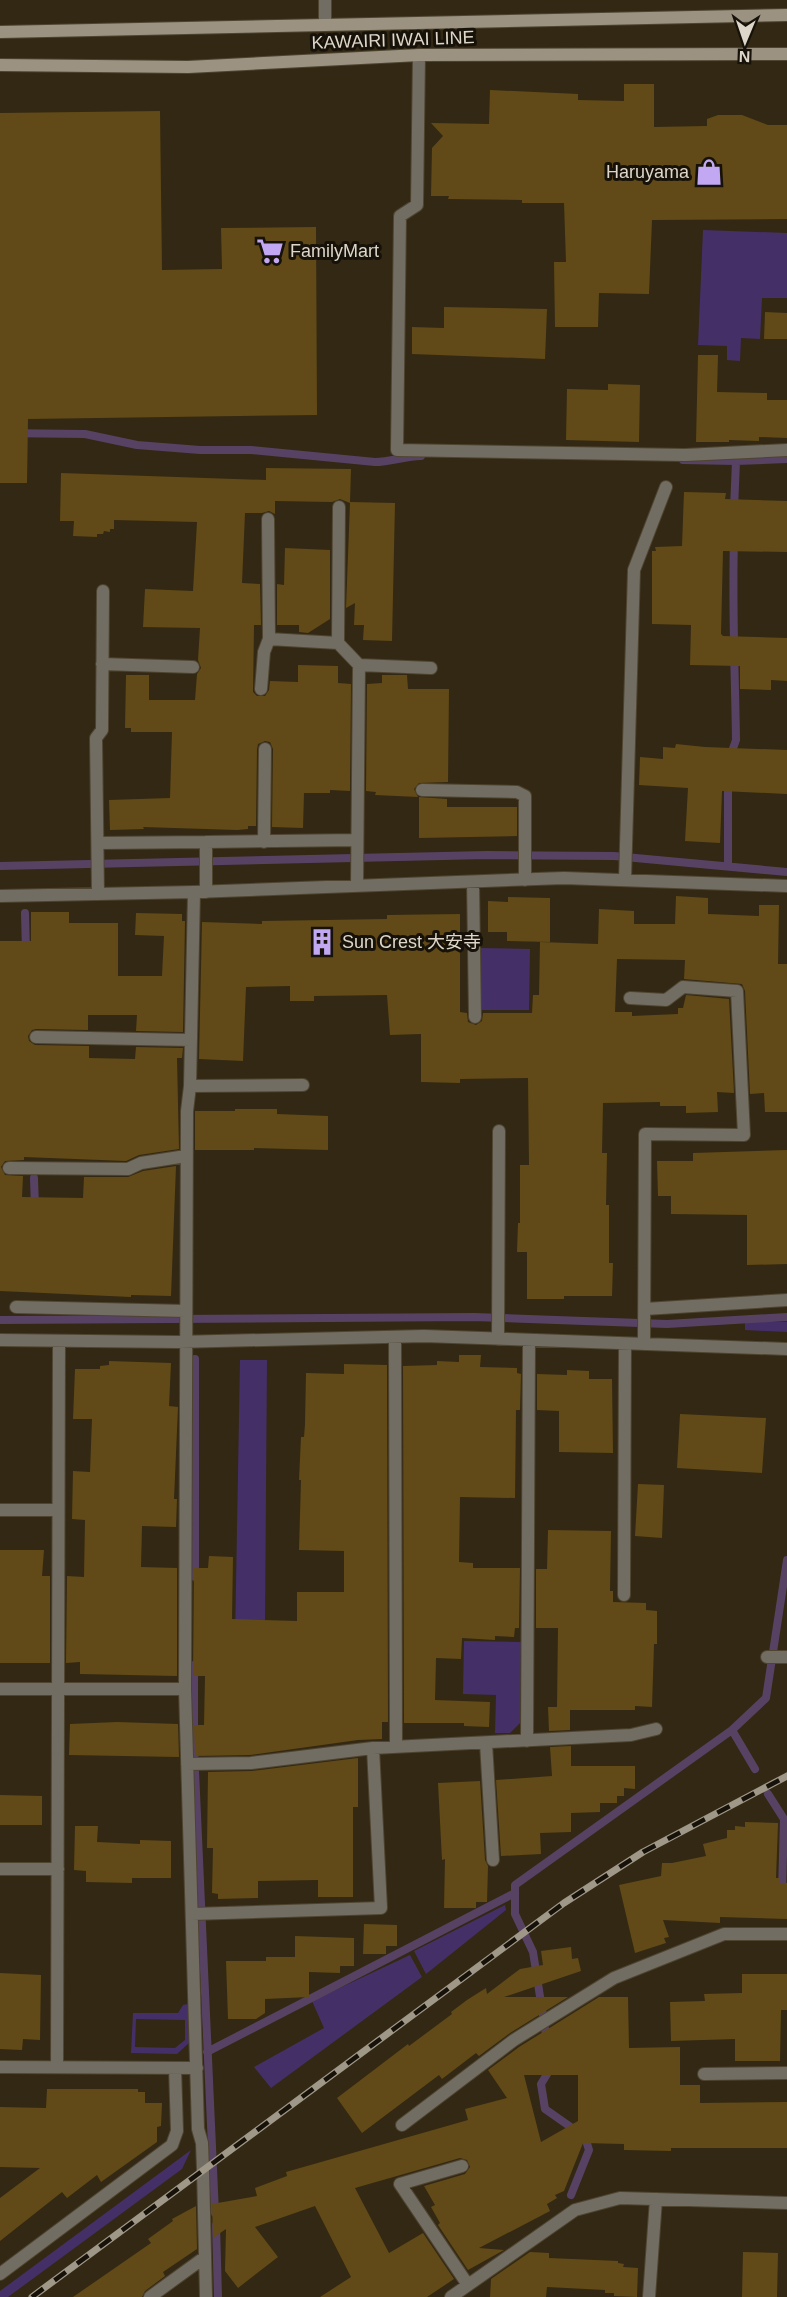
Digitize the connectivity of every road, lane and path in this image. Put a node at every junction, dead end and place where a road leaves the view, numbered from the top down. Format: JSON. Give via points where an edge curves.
{"nodes":[{"id":1,"x":325,"y":0,"type":"edge"},
{"id":2,"x":787,"y":15,"type":"edge"},
{"id":3,"x":325,"y":25,"type":"junction"},
{"id":4,"x":0,"y":32,"type":"edge"},
{"id":5,"x":787,"y":54,"type":"edge"},
{"id":6,"x":419,"y":55,"type":"junction"},
{"id":7,"x":0,"y":65,"type":"edge"},
{"id":8,"x":787,"y":450,"type":"edge"},
{"id":9,"x":666,"y":488,"type":"dead end"},
{"id":10,"x":339,"y":507,"type":"dead end"},
{"id":11,"x":268,"y":519,"type":"dead end"},
{"id":12,"x":103,"y":591,"type":"dead end"},
{"id":13,"x":269,"y":639,"type":"junction"},
{"id":14,"x":338,"y":643,"type":"junction"},
{"id":15,"x":102,"y":664,"type":"junction"},
{"id":16,"x":359,"y":665,"type":"junction"},
{"id":17,"x":193,"y":667,"type":"dead end"},
{"id":18,"x":431,"y":668,"type":"dead end"},
{"id":19,"x":261,"y":689,"type":"dead end"},
{"id":20,"x":265,"y":749,"type":"dead end"},
{"id":21,"x":422,"y":790,"type":"dead end"},
{"id":22,"x":264,"y":842,"type":"junction"},
{"id":23,"x":357,"y":844,"type":"junction"},
{"id":24,"x":98,"y":847,"type":"junction"},
{"id":25,"x":206,"y":847,"type":"junction"},
{"id":26,"x":526,"y":874,"type":"junction"},
{"id":27,"x":625,"y":880,"type":"junction"},
{"id":28,"x":473,"y":882,"type":"junction"},
{"id":29,"x":357,"y":886,"type":"junction"},
{"id":30,"x":787,"y":886,"type":"edge"},
{"id":31,"x":200,"y":892,"type":"junction"},
{"id":32,"x":98,"y":894,"type":"junction"},
{"id":33,"x":0,"y":896,"type":"edge"},
{"id":34,"x":630,"y":998,"type":"dead end"},
{"id":35,"x":475,"y":1017,"type":"dead end"},
{"id":36,"x":36,"y":1037,"type":"dead end"},
{"id":37,"x":191,"y":1040,"type":"junction"},
{"id":38,"x":303,"y":1084,"type":"dead end"},
{"id":39,"x":190,"y":1086,"type":"junction"},
{"id":40,"x":499,"y":1131,"type":"dead end"},
{"id":41,"x":186,"y":1156,"type":"junction"},
{"id":42,"x":9,"y":1168,"type":"dead end"},
{"id":43,"x":787,"y":1300,"type":"edge"},
{"id":44,"x":16,"y":1306,"type":"dead end"},
{"id":45,"x":186,"y":1312,"type":"junction"},
{"id":46,"x":645,"y":1313,"type":"junction"},
{"id":47,"x":394,"y":1337,"type":"junction"},
{"id":48,"x":498,"y":1339,"type":"junction"},
{"id":49,"x":644,"y":1339,"type":"junction"},
{"id":50,"x":0,"y":1340,"type":"edge"},
{"id":51,"x":529,"y":1340,"type":"junction"},
{"id":52,"x":58,"y":1341,"type":"junction"},
{"id":53,"x":186,"y":1342,"type":"junction"},
{"id":54,"x":625,"y":1344,"type":"junction"},
{"id":55,"x":787,"y":1349,"type":"edge"},
{"id":56,"x":0,"y":1510,"type":"edge"},
{"id":57,"x":58,"y":1510,"type":"junction"},
{"id":58,"x":624,"y":1595,"type":"dead end"},
{"id":59,"x":0,"y":1689,"type":"edge"},
{"id":60,"x":58,"y":1689,"type":"junction"},
{"id":61,"x":185,"y":1689,"type":"junction"},
{"id":62,"x":656,"y":1729,"type":"dead end"},
{"id":63,"x":527,"y":1741,"type":"junction"},
{"id":64,"x":486,"y":1743,"type":"junction"},
{"id":65,"x":396,"y":1747,"type":"junction"},
{"id":66,"x":373,"y":1748,"type":"junction"},
{"id":67,"x":193,"y":1764,"type":"junction"},
{"id":68,"x":493,"y":1860,"type":"dead end"},
{"id":69,"x":0,"y":1869,"type":"edge"},
{"id":70,"x":58,"y":1869,"type":"junction"},
{"id":71,"x":198,"y":1914,"type":"junction"},
{"id":72,"x":787,"y":1934,"type":"edge"},
{"id":73,"x":0,"y":2067,"type":"edge"},
{"id":74,"x":57,"y":2067,"type":"junction"},
{"id":75,"x":175,"y":2068,"type":"junction"},
{"id":76,"x":197,"y":2068,"type":"junction"},
{"id":77,"x":787,"y":2073,"type":"edge"},
{"id":78,"x":704,"y":2074,"type":"dead end"},
{"id":79,"x":402,"y":2126,"type":"dead end"},
{"id":80,"x":462,"y":2166,"type":"dead end"},
{"id":81,"x":656,"y":2199,"type":"junction"},
{"id":82,"x":787,"y":2203,"type":"edge"},
{"id":83,"x":205,"y":2257,"type":"junction"},
{"id":84,"x":0,"y":2274,"type":"edge"},
{"id":85,"x":468,"y":2285,"type":"junction"},
{"id":86,"x":150,"y":2297,"type":"edge"},
{"id":87,"x":206,"y":2297,"type":"edge"},
{"id":88,"x":451,"y":2297,"type":"edge"},
{"id":89,"x":649,"y":2297,"type":"edge"}],
"edges":[{"from":1,"to":3,"type":"street"},
{"from":2,"to":3,"type":"main road","name":"KAWAIRI IWAI LINE"},
{"from":3,"to":4,"type":"main road","name":"KAWAIRI IWAI LINE"},
{"from":5,"to":6,"type":"main road","name":"KAWAIRI IWAI LINE"},
{"from":6,"to":7,"type":"main road","name":"KAWAIRI IWAI LINE","via":[[188,67]]},
{"from":6,"to":8,"type":"street","via":[[417,205],[400,216],[397,450],[685,455]]},
{"from":9,"to":27,"type":"street","via":[[634,570]]},
{"from":10,"to":14,"type":"street"},
{"from":11,"to":13,"type":"street"},
{"from":12,"to":15,"type":"street"},
{"from":13,"to":14,"type":"street"},
{"from":13,"to":19,"type":"street"},
{"from":14,"to":16,"type":"street"},
{"from":15,"to":17,"type":"street"},
{"from":15,"to":24,"type":"street","via":[[102,730],[96,738]]},
{"from":16,"to":18,"type":"street"},
{"from":16,"to":23,"type":"street"},
{"from":20,"to":22,"type":"street"},
{"from":21,"to":26,"type":"street","via":[[517,792],[525,796]]},
{"from":22,"to":23,"type":"street"},
{"from":22,"to":25,"type":"street"},
{"from":23,"to":29,"type":"street"},
{"from":24,"to":25,"type":"street"},
{"from":24,"to":32,"type":"street"},
{"from":25,"to":31,"type":"street","via":[[206,872]]},
{"from":26,"to":27,"type":"street"},
{"from":26,"to":28,"type":"street"},
{"from":27,"to":30,"type":"street"},
{"from":28,"to":29,"type":"street"},
{"from":28,"to":35,"type":"street"},
{"from":29,"to":31,"type":"street"},
{"from":31,"to":32,"type":"street"},
{"from":31,"to":37,"type":"street"},
{"from":32,"to":33,"type":"street"},
{"from":34,"to":46,"type":"street","via":[[666,1000],[683,987],[737,991],[744,1124],[744,1135],[645,1134]]},
{"from":36,"to":37,"type":"street"},
{"from":37,"to":39,"type":"street"},
{"from":38,"to":39,"type":"street"},
{"from":39,"to":41,"type":"street"},
{"from":40,"to":48,"type":"street"},
{"from":41,"to":42,"type":"street","via":[[141,1163],[128,1170]]},
{"from":41,"to":45,"type":"street"},
{"from":43,"to":46,"type":"street"},
{"from":44,"to":45,"type":"street"},
{"from":45,"to":53,"type":"street"},
{"from":46,"to":49,"type":"street"},
{"from":47,"to":48,"type":"street"},
{"from":47,"to":53,"type":"street"},
{"from":47,"to":65,"type":"street"},
{"from":48,"to":51,"type":"street"},
{"from":49,"to":54,"type":"street"},
{"from":49,"to":55,"type":"street"},
{"from":50,"to":52,"type":"street"},
{"from":51,"to":54,"type":"street"},
{"from":51,"to":63,"type":"street"},
{"from":52,"to":53,"type":"street"},
{"from":52,"to":57,"type":"street"},
{"from":53,"to":61,"type":"street"},
{"from":54,"to":58,"type":"street"},
{"from":56,"to":57,"type":"street"},
{"from":57,"to":60,"type":"street"},
{"from":59,"to":60,"type":"street"},
{"from":60,"to":61,"type":"street"},
{"from":60,"to":70,"type":"street"},
{"from":61,"to":67,"type":"street"},
{"from":62,"to":63,"type":"street","via":[[631,1735]]},
{"from":63,"to":64,"type":"street"},
{"from":64,"to":65,"type":"street"},
{"from":64,"to":68,"type":"street"},
{"from":65,"to":66,"type":"street"},
{"from":66,"to":67,"type":"street","via":[[251,1763]]},
{"from":66,"to":71,"type":"street","via":[[381,1908]]},
{"from":67,"to":71,"type":"street"},
{"from":69,"to":70,"type":"street"},
{"from":70,"to":74,"type":"street"},
{"from":71,"to":76,"type":"street"},
{"from":72,"to":79,"type":"street","via":[[724,1934],[614,1978],[514,2040]]},
{"from":73,"to":74,"type":"street"},
{"from":74,"to":75,"type":"street"},
{"from":75,"to":76,"type":"street"},
{"from":75,"to":84,"type":"street","via":[[177,2131],[172,2145]]},
{"from":76,"to":83,"type":"street"},
{"from":77,"to":78,"type":"street"},
{"from":80,"to":85,"type":"street","via":[[400,2184]]},
{"from":81,"to":82,"type":"street"},
{"from":81,"to":85,"type":"street","via":[[620,2198],[575,2210]]},
{"from":81,"to":89,"type":"street"},
{"from":83,"to":86,"type":"street"},
{"from":83,"to":87,"type":"street"},
{"from":85,"to":88,"type":"street"}]}
